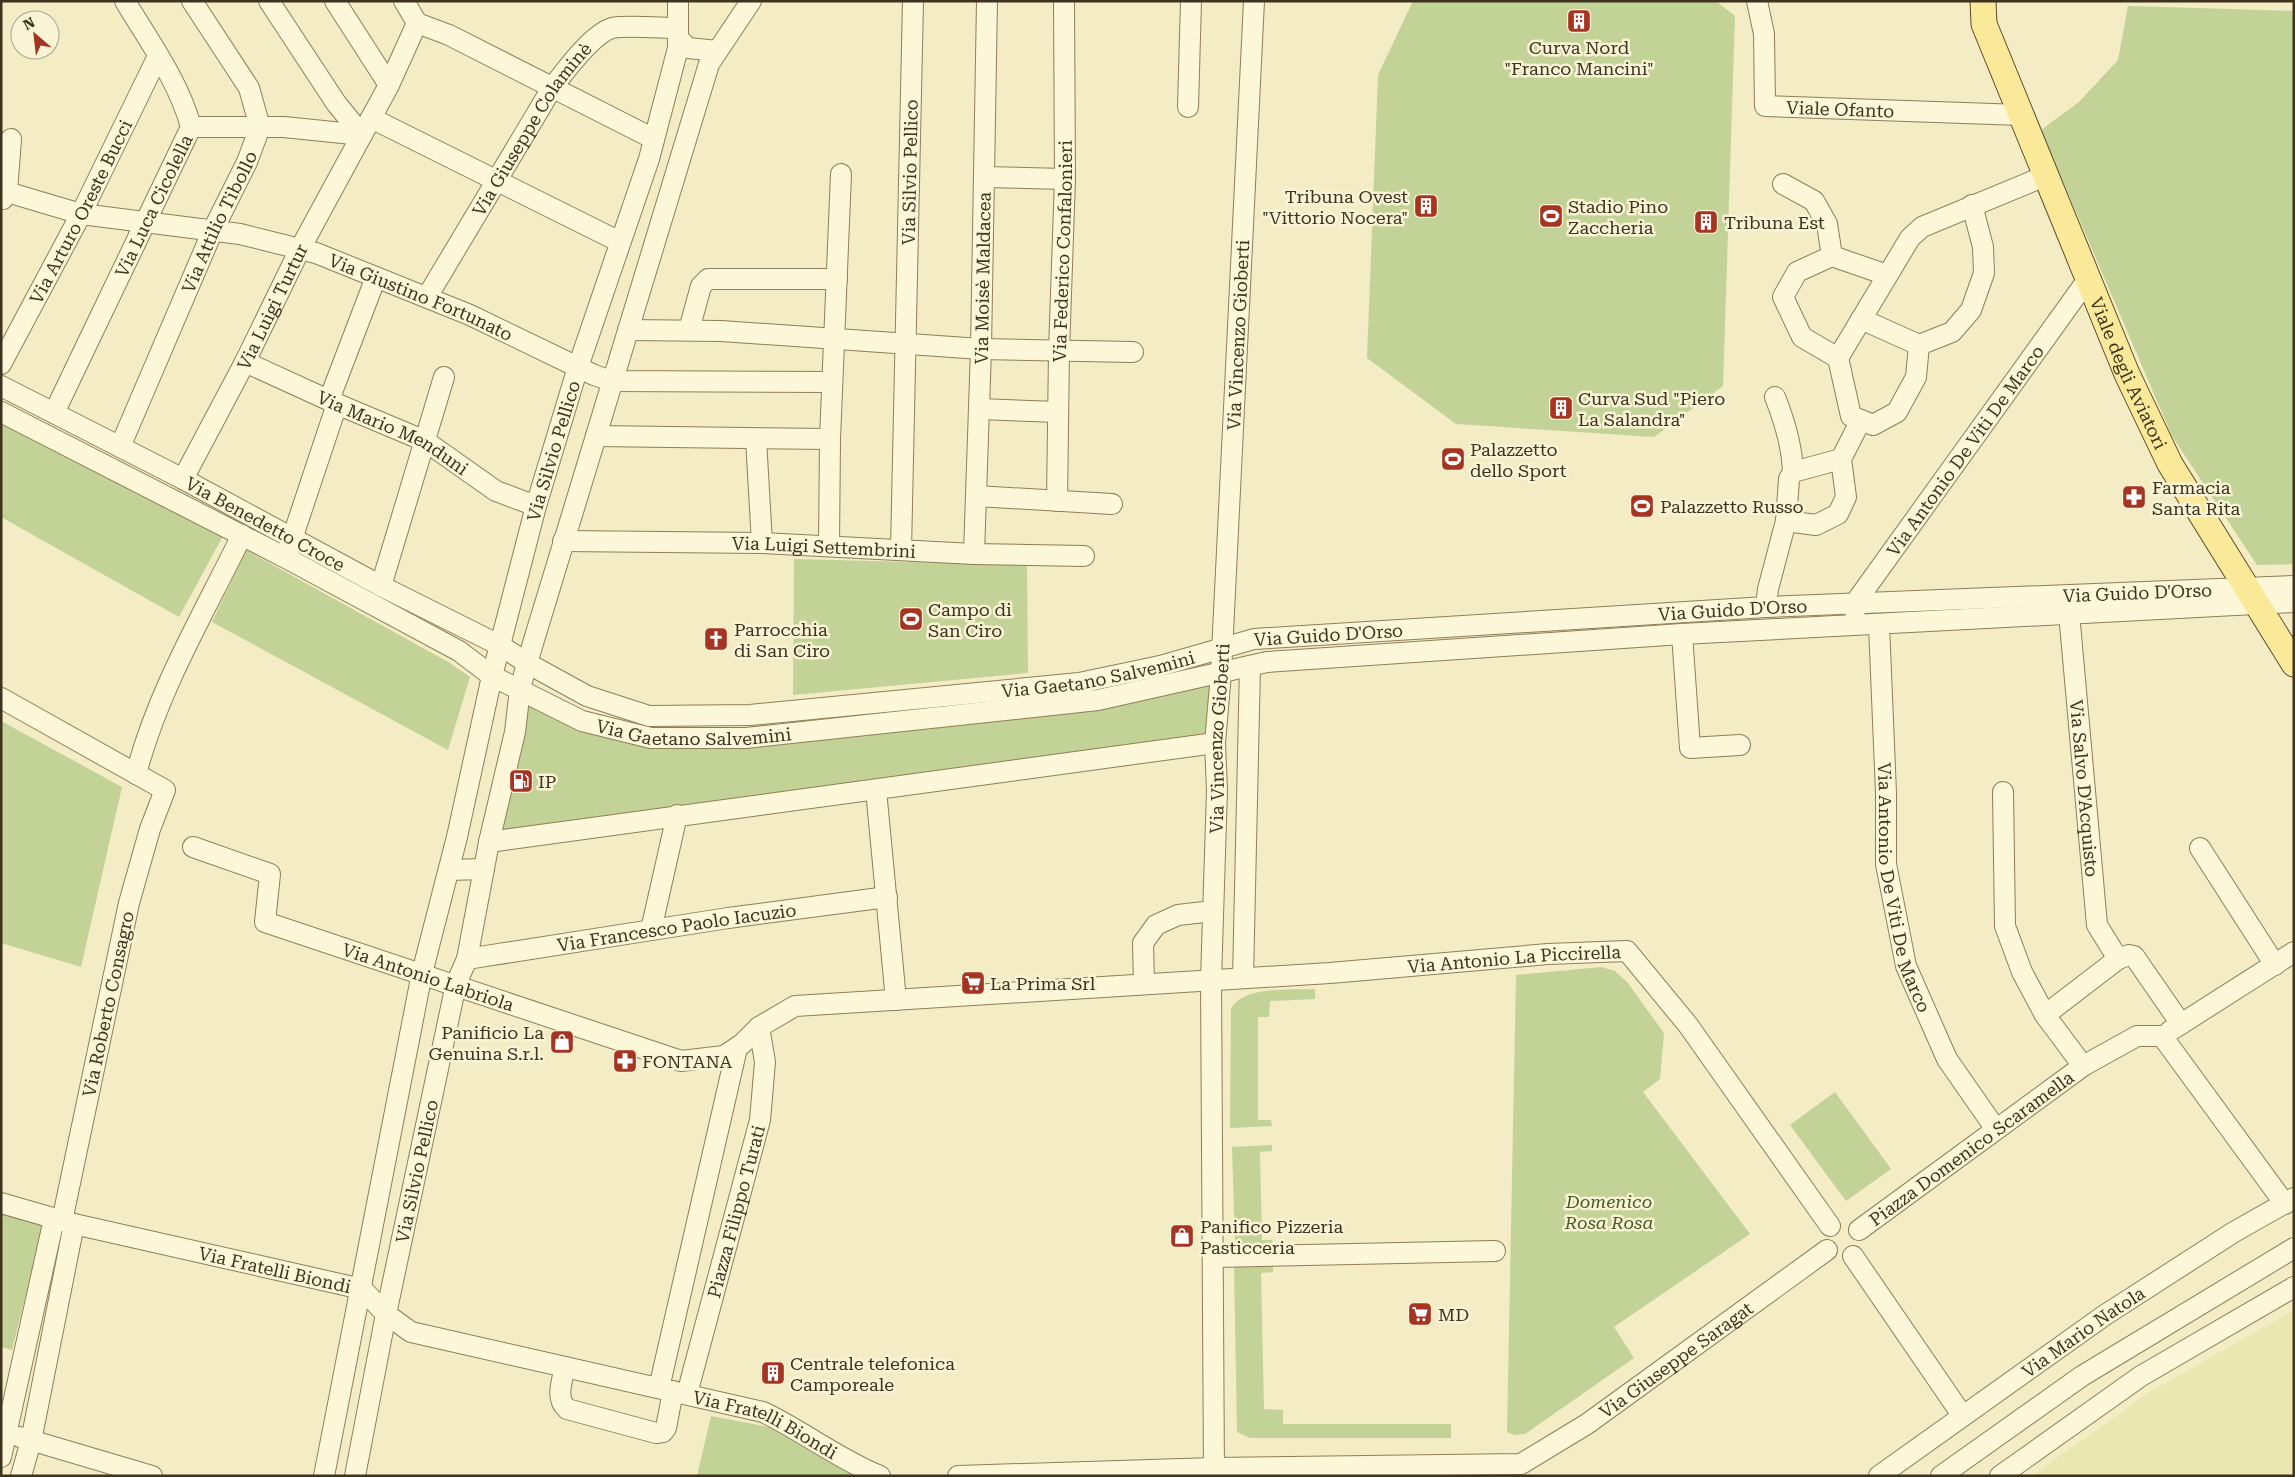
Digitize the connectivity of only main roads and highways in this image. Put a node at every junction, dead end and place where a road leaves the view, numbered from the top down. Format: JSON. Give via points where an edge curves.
{"nodes":[{"id":1,"x":1983,"y":1,"type":"edge"},
{"id":2,"x":2294,"y":664,"type":"edge"}],
"edges":[{"from":1,"to":2,"type":"main road","name":"Viale degli Aviatori","via":[[1984,24],[2127,374],[2170,464]]}]}
